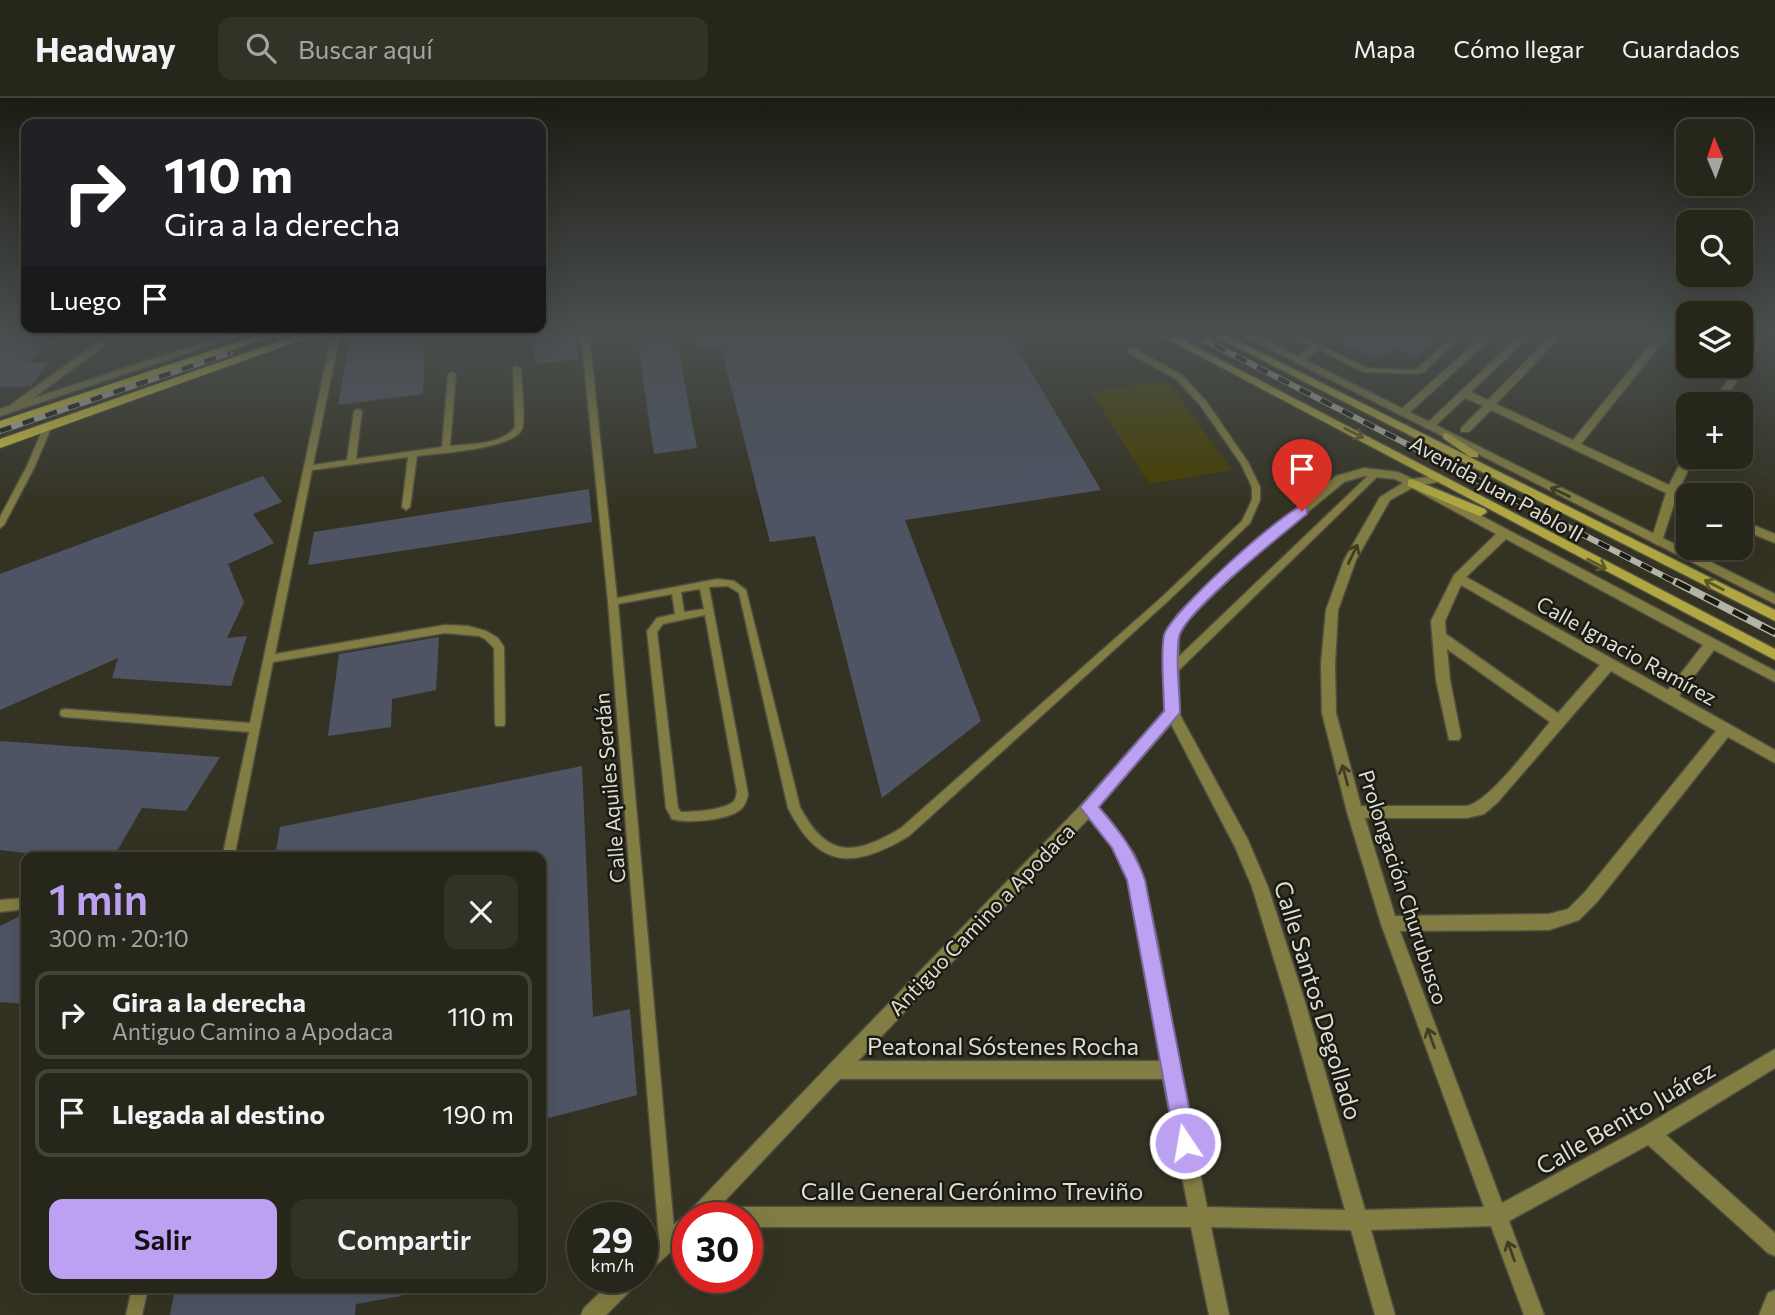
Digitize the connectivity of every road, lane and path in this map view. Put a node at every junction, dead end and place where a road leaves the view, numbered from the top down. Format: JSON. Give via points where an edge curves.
{"nodes":[{"id":1,"x":37,"y":391,"type":"edge"},
{"id":2,"x":66,"y":391,"type":"edge"},
{"id":3,"x":103,"y":391,"type":"edge"},
{"id":4,"x":152,"y":391,"type":"edge"},
{"id":5,"x":324,"y":391,"type":"edge"},
{"id":6,"x":451,"y":391,"type":"edge"},
{"id":7,"x":518,"y":391,"type":"edge"},
{"id":8,"x":591,"y":391,"type":"edge"},
{"id":9,"x":1192,"y":391,"type":"edge"},
{"id":10,"x":1271,"y":391,"type":"edge"},
{"id":11,"x":1329,"y":391,"type":"edge"},
{"id":12,"x":1358,"y":391,"type":"edge"},
{"id":13,"x":1428,"y":391,"type":"edge"},
{"id":14,"x":1466,"y":391,"type":"edge"},
{"id":15,"x":1504,"y":391,"type":"edge"},
{"id":16,"x":1618,"y":391,"type":"edge"},
{"id":17,"x":1464,"y":393,"type":"junction"},
{"id":18,"x":1490,"y":405,"type":"junction"},
{"id":19,"x":13,"y":408,"type":"junction"},
{"id":20,"x":358,"y":411,"type":"dead end"},
{"id":21,"x":0,"y":413,"type":"edge"},
{"id":22,"x":1403,"y":413,"type":"junction"},
{"id":23,"x":0,"y":425,"type":"edge"},
{"id":24,"x":1429,"y":426,"type":"junction"},
{"id":25,"x":47,"y":428,"type":"junction"},
{"id":26,"x":1465,"y":430,"type":"dead end"},
{"id":27,"x":1447,"y":436,"type":"junction"},
{"id":28,"x":0,"y":444,"type":"edge"},
{"id":29,"x":1575,"y":444,"type":"junction"},
{"id":30,"x":446,"y":449,"type":"junction"},
{"id":31,"x":413,"y":454,"type":"junction"},
{"id":32,"x":351,"y":462,"type":"junction"},
{"id":33,"x":308,"y":468,"type":"junction"},
{"id":34,"x":1683,"y":469,"type":"edge"},
{"id":35,"x":1376,"y":473,"type":"junction"},
{"id":36,"x":1438,"y":478,"type":"junction"},
{"id":37,"x":1412,"y":483,"type":"junction"},
{"id":38,"x":1516,"y":484,"type":"junction"},
{"id":39,"x":1672,"y":492,"type":"junction"},
{"id":40,"x":1676,"y":494,"type":"edge"},
{"id":41,"x":406,"y":507,"type":"dead end"},
{"id":42,"x":0,"y":525,"type":"edge"},
{"id":43,"x":1753,"y":529,"type":"edge"},
{"id":44,"x":1504,"y":533,"type":"junction"},
{"id":45,"x":1543,"y":536,"type":"junction"},
{"id":46,"x":1775,"y":539,"type":"edge"},
{"id":47,"x":1657,"y":541,"type":"junction"},
{"id":48,"x":1458,"y":578,"type":"junction"},
{"id":49,"x":704,"y":584,"type":"junction"},
{"id":50,"x":676,"y":589,"type":"junction"},
{"id":51,"x":1775,"y":599,"type":"edge"},
{"id":52,"x":613,"y":602,"type":"junction"},
{"id":53,"x":709,"y":611,"type":"junction"},
{"id":54,"x":1775,"y":616,"type":"edge"},
{"id":55,"x":680,"y":617,"type":"junction"},
{"id":56,"x":1440,"y":637,"type":"junction"},
{"id":57,"x":1712,"y":643,"type":"junction"},
{"id":58,"x":1775,"y":655,"type":"edge"},
{"id":59,"x":269,"y":659,"type":"junction"},
{"id":60,"x":1609,"y":664,"type":"junction"},
{"id":61,"x":1172,"y":670,"type":"junction"},
{"id":62,"x":1775,"y":677,"type":"edge"},
{"id":63,"x":1671,"y":697,"type":"junction"},
{"id":64,"x":65,"y":713,"type":"dead end"},
{"id":65,"x":1172,"y":713,"type":"junction"},
{"id":66,"x":1560,"y":722,"type":"junction"},
{"id":67,"x":500,"y":723,"type":"dead end"},
{"id":68,"x":255,"y":728,"type":"junction"},
{"id":69,"x":1725,"y":730,"type":"junction"},
{"id":70,"x":1454,"y":736,"type":"dead end"},
{"id":71,"x":1775,"y":757,"type":"edge"},
{"id":72,"x":1088,"y":807,"type":"junction"},
{"id":73,"x":1355,"y":812,"type":"junction"},
{"id":74,"x":229,"y":852,"type":"edge"},
{"id":75,"x":21,"y":904,"type":"edge"},
{"id":76,"x":0,"y":906,"type":"edge"},
{"id":77,"x":1389,"y":924,"type":"junction"},
{"id":78,"x":1775,"y":1058,"type":"edge"},
{"id":79,"x":836,"y":1070,"type":"junction"},
{"id":80,"x":1170,"y":1070,"type":"junction"},
{"id":81,"x":1650,"y":1134,"type":"junction"},
{"id":82,"x":710,"y":1202,"type":"edge"},
{"id":83,"x":1498,"y":1216,"type":"junction"},
{"id":84,"x":1201,"y":1217,"type":"junction"},
{"id":85,"x":763,"y":1220,"type":"edge"},
{"id":86,"x":1357,"y":1220,"type":"junction"},
{"id":87,"x":672,"y":1236,"type":"edge"},
{"id":88,"x":667,"y":1240,"type":"junction"},
{"id":89,"x":1775,"y":1246,"type":"edge"},
{"id":90,"x":658,"y":1249,"type":"edge"},
{"id":91,"x":139,"y":1293,"type":"edge"},
{"id":92,"x":614,"y":1293,"type":"edge"},
{"id":93,"x":1775,"y":1300,"type":"edge"},
{"id":94,"x":134,"y":1315,"type":"edge"},
{"id":95,"x":591,"y":1315,"type":"edge"},
{"id":96,"x":1219,"y":1315,"type":"edge"},
{"id":97,"x":1385,"y":1315,"type":"edge"},
{"id":98,"x":1534,"y":1315,"type":"edge"},
{"id":99,"x":1769,"y":1315,"type":"edge"}],
"edges":[{"from":1,"to":19,"type":"street"},
{"from":2,"to":19,"type":"street"},
{"from":3,"to":23,"type":"main road"},
{"from":4,"to":25,"type":"main road"},
{"from":5,"to":33,"type":"lane"},
{"from":6,"to":30,"type":"lane"},
{"from":7,"to":30,"type":"lane","via":[[517,433],[495,443]]},
{"from":8,"to":52,"type":"lane","name":"Calle Aquiles Serdán"},
{"from":9,"to":49,"type":"lane","via":[[1245,464],[1256,487],[1246,523],[890,842],[852,855],[830,852],[802,826],[743,592],[726,582]]},
{"from":10,"to":36,"type":"main road","name":"Avenida Juan Pablo II","one_way":true},
{"from":11,"to":38,"type":"main road","name":"Avenida Juan Pablo II"},
{"from":12,"to":22,"type":"street"},
{"from":13,"to":22,"type":"street"},
{"from":14,"to":17,"type":"street"},
{"from":15,"to":18,"type":"street"},
{"from":16,"to":29,"type":"street"},
{"from":17,"to":18,"type":"street"},
{"from":17,"to":24,"type":"street"},
{"from":18,"to":26,"type":"street"},
{"from":18,"to":29,"type":"street"},
{"from":19,"to":21,"type":"street"},
{"from":20,"to":32,"type":"lane"},
{"from":22,"to":24,"type":"street"},
{"from":24,"to":27,"type":"street"},
{"from":25,"to":28,"type":"main road"},
{"from":25,"to":42,"type":"lane"},
{"from":27,"to":38,"type":"main road"},
{"from":47,"to":27,"type":"street","one_way":true},
{"from":29,"to":39,"type":"street"},
{"from":30,"to":31,"type":"lane"},
{"from":31,"to":32,"type":"lane"},
{"from":31,"to":41,"type":"lane"},
{"from":32,"to":33,"type":"lane"},
{"from":33,"to":59,"type":"lane"},
{"from":34,"to":39,"type":"street"},
{"from":35,"to":37,"type":"street"},
{"from":35,"to":61,"type":"lane"},
{"from":35,"to":61,"type":"street","via":[[1353,473],[1333,483],[1236,565],[1183,617],[1172,635]]},
{"from":36,"to":37,"type":"street"},
{"from":36,"to":45,"type":"main road","name":"Avenida Juan Pablo II"},
{"from":37,"to":44,"type":"street"},
{"from":37,"to":45,"type":"main road"},
{"from":73,"to":37,"type":"street","name":"Prolongación Churubusco","one_way":true,"via":[[1329,713],[1332,610],[1369,523],[1386,497]]},
{"from":54,"to":38,"type":"main road","name":"Avenida Juan Pablo II","one_way":true},
{"from":39,"to":40,"type":"street"},
{"from":39,"to":47,"type":"street"},
{"from":43,"to":46,"type":"street"},
{"from":44,"to":48,"type":"street"},
{"from":44,"to":57,"type":"street"},
{"from":45,"to":58,"type":"main road","name":"Avenida Juan Pablo II","one_way":true},
{"from":47,"to":51,"type":"street"},
{"from":48,"to":56,"type":"street","via":[[1438,621]]},
{"from":48,"to":60,"type":"street","name":"Calle Ignacio Ramírez"},
{"from":49,"to":50,"type":"lane"},
{"from":49,"to":53,"type":"lane"},
{"from":50,"to":52,"type":"lane"},
{"from":50,"to":55,"type":"lane"},
{"from":52,"to":88,"type":"lane","name":"Calle Aquiles Serdán"},
{"from":53,"to":55,"type":"lane"},
{"from":53,"to":55,"type":"lane","via":[[743,792],[735,807],[686,818],[676,816],[672,808],[652,631],[660,621]]},
{"from":56,"to":66,"type":"street"},
{"from":56,"to":70,"type":"street"},
{"from":57,"to":62,"type":"street"},
{"from":57,"to":63,"type":"street"},
{"from":59,"to":67,"type":"lane","via":[[445,629],[473,630],[499,647]]},
{"from":59,"to":68,"type":"lane"},
{"from":60,"to":63,"type":"street","name":"Calle Ignacio Ramírez"},
{"from":60,"to":66,"type":"street"},
{"from":61,"to":65,"type":"street"},
{"from":63,"to":69,"type":"street","name":"Calle Ignacio Ramírez"},
{"from":64,"to":68,"type":"lane"},
{"from":65,"to":72,"type":"street","name":"Antiguo Camino a Apodaca"},
{"from":65,"to":86,"type":"street","name":"Calle Santos Degollado","via":[[1260,887]]},
{"from":66,"to":73,"type":"street","via":[[1479,809]]},
{"from":68,"to":74,"type":"lane"},
{"from":69,"to":71,"type":"street","name":"Calle Ignacio Ramírez"},
{"from":69,"to":77,"type":"street","via":[[1573,915],[1549,922]]},
{"from":72,"to":79,"type":"street","name":"Antiguo Camino a Apodaca"},
{"from":72,"to":80,"type":"street","via":[[1118,843],[1136,880]]},
{"from":73,"to":77,"type":"street","name":"Prolongación Churubusco"},
{"from":75,"to":76,"type":"lane"},
{"from":83,"to":77,"type":"street","name":"Prolongación Churubusco","one_way":true},
{"from":78,"to":81,"type":"street","name":"Calle Benito Juárez"},
{"from":79,"to":80,"type":"street","name":"Peatonal Sóstenes Rocha"},
{"from":79,"to":82,"type":"street","name":"Antiguo Camino a Apodaca"},
{"from":80,"to":84,"type":"street"},
{"from":81,"to":83,"type":"street","name":"Calle Benito Juárez"},
{"from":81,"to":89,"type":"street"},
{"from":83,"to":86,"type":"street","name":"Calle General Gerónimo Treviño"},
{"from":98,"to":83,"type":"street","name":"Prolongación Churubusco","one_way":true},
{"from":84,"to":85,"type":"street","name":"Calle General Gerónimo Treviño"},
{"from":84,"to":86,"type":"street","name":"Calle General Gerónimo Treviño"},
{"from":84,"to":96,"type":"street"},
{"from":86,"to":97,"type":"street","name":"Calle Santos Degollado"},
{"from":87,"to":88,"type":"street","name":"Antiguo Camino a Apodaca"},
{"from":88,"to":90,"type":"street","name":"Antiguo Camino a Apodaca"},
{"from":91,"to":94,"type":"lane"},
{"from":92,"to":95,"type":"street"},
{"from":93,"to":99,"type":"street"}]}
